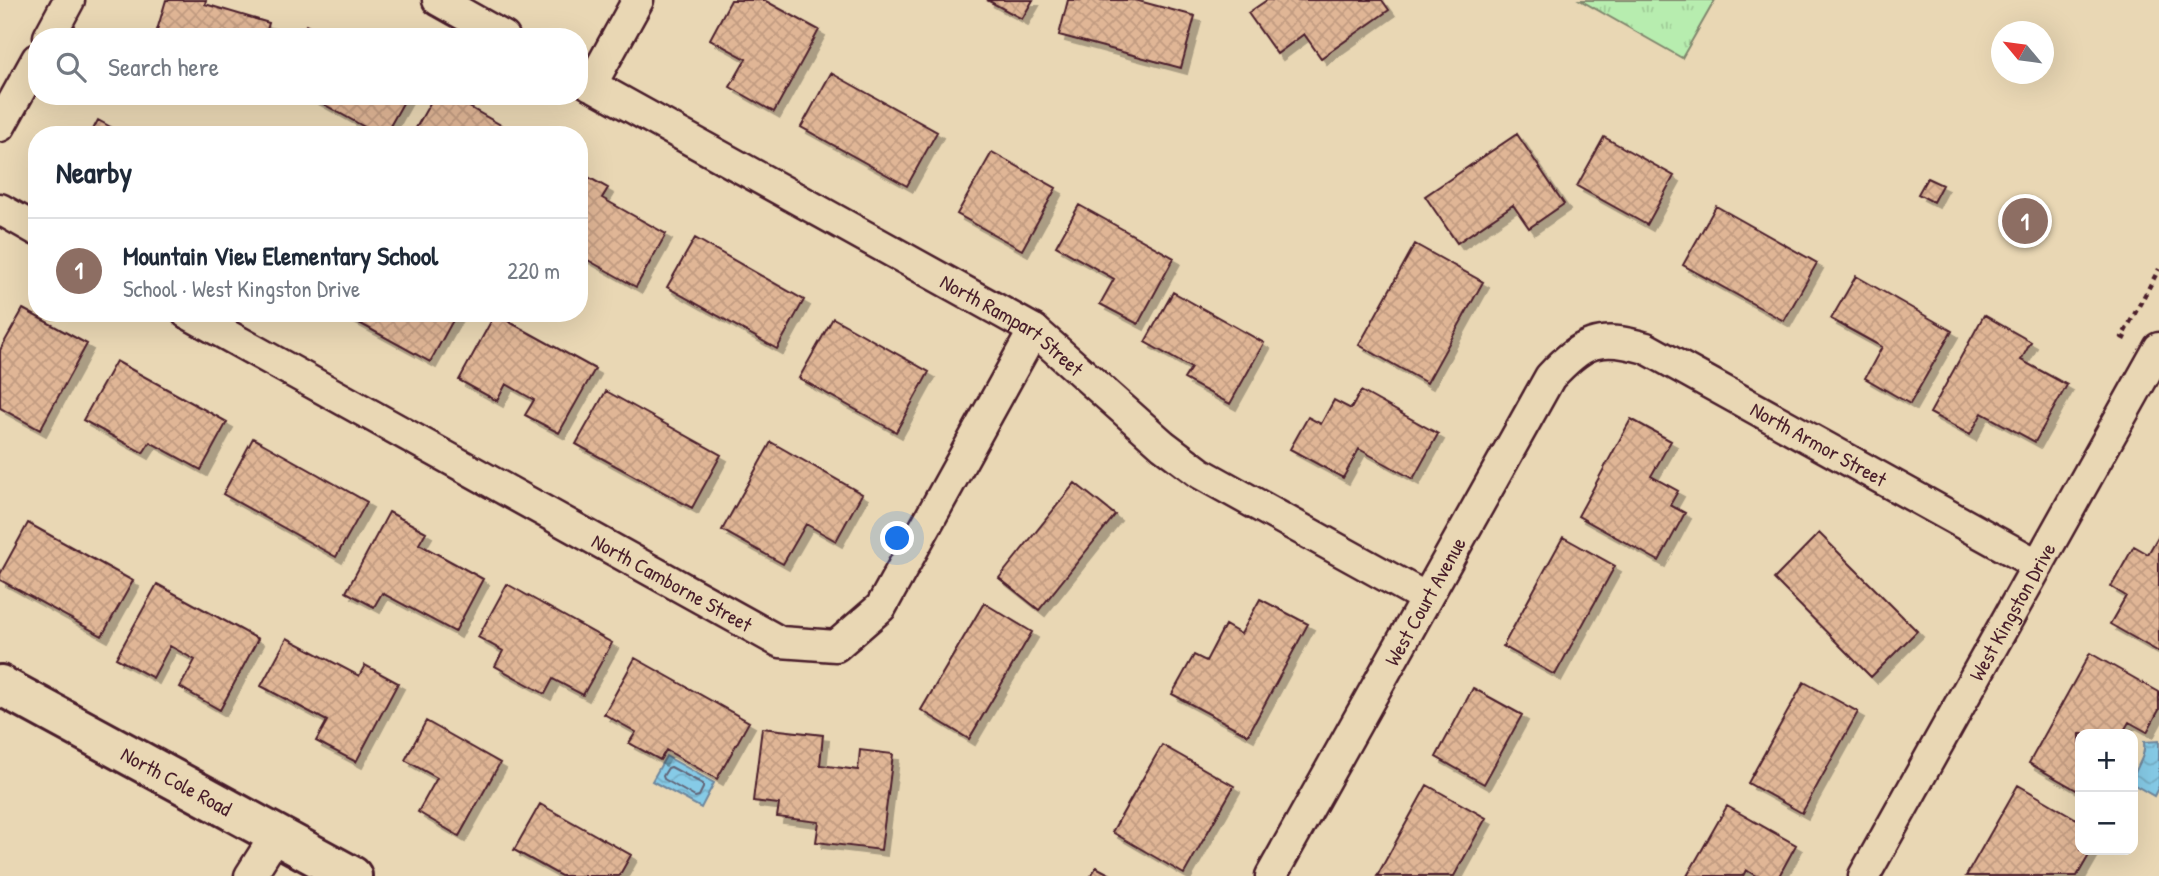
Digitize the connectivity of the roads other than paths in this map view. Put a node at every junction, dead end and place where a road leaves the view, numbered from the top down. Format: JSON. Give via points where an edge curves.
{"nodes":[{"id":1,"x":69,"y":0,"type":"edge"},
{"id":2,"x":438,"y":0,"type":"edge"},
{"id":3,"x":638,"y":0,"type":"edge"},
{"id":4,"x":54,"y":28,"type":"edge"},
{"id":5,"x":488,"y":28,"type":"edge"},
{"id":6,"x":28,"y":75,"type":"edge"},
{"id":7,"x":588,"y":77,"type":"edge"},
{"id":8,"x":588,"y":84,"type":"edge"},
{"id":9,"x":0,"y":125,"type":"edge"},
{"id":10,"x":0,"y":209,"type":"edge"},
{"id":11,"x":28,"y":225,"type":"edge"},
{"id":12,"x":203,"y":322,"type":"edge"},
{"id":13,"x":1034,"y":331,"type":"junction"},
{"id":14,"x":1595,"y":341,"type":"joint"},
{"id":15,"x":2157,"y":351,"type":"edge"},
{"id":16,"x":2038,"y":565,"type":"junction"},
{"id":17,"x":1426,"y":598,"type":"junction"},
{"id":18,"x":0,"y":685,"type":"edge"},
{"id":19,"x":276,"y":835,"type":"junction"},
{"id":20,"x":250,"y":876,"type":"edge"},
{"id":21,"x":352,"y":876,"type":"edge"},
{"id":22,"x":1270,"y":876,"type":"edge"},
{"id":23,"x":1864,"y":876,"type":"edge"}],
"edges":[{"from":1,"to":4,"type":"street"},
{"from":2,"to":5,"type":"street"},
{"from":3,"to":7,"type":"street"},
{"from":6,"to":9,"type":"street"},
{"from":8,"to":13,"type":"street","name":"North Rampart Street"},
{"from":10,"to":11,"type":"street"},
{"from":12,"to":13,"type":"street","name":"North Camborne Street","via":[[780,642],[836,646],[881,607]]},
{"from":13,"to":17,"type":"street","name":"North Rampart Street","via":[[1163,446],[1200,473]]},
{"from":14,"to":16,"type":"street","name":"North Armor Street","via":[[1623,341],[1646,348]]},
{"from":14,"to":17,"type":"street","name":"West Court Avenue","via":[[1570,355],[1550,377]]},
{"from":15,"to":16,"type":"street","name":"West Kingston Drive"},
{"from":16,"to":23,"type":"street","name":"West Kingston Drive"},
{"from":17,"to":22,"type":"street","name":"West Court Avenue"},
{"from":18,"to":19,"type":"main road","name":"North Cole Road"},
{"from":19,"to":20,"type":"street"},
{"from":19,"to":21,"type":"main road","name":"North Cole Road"}]}
